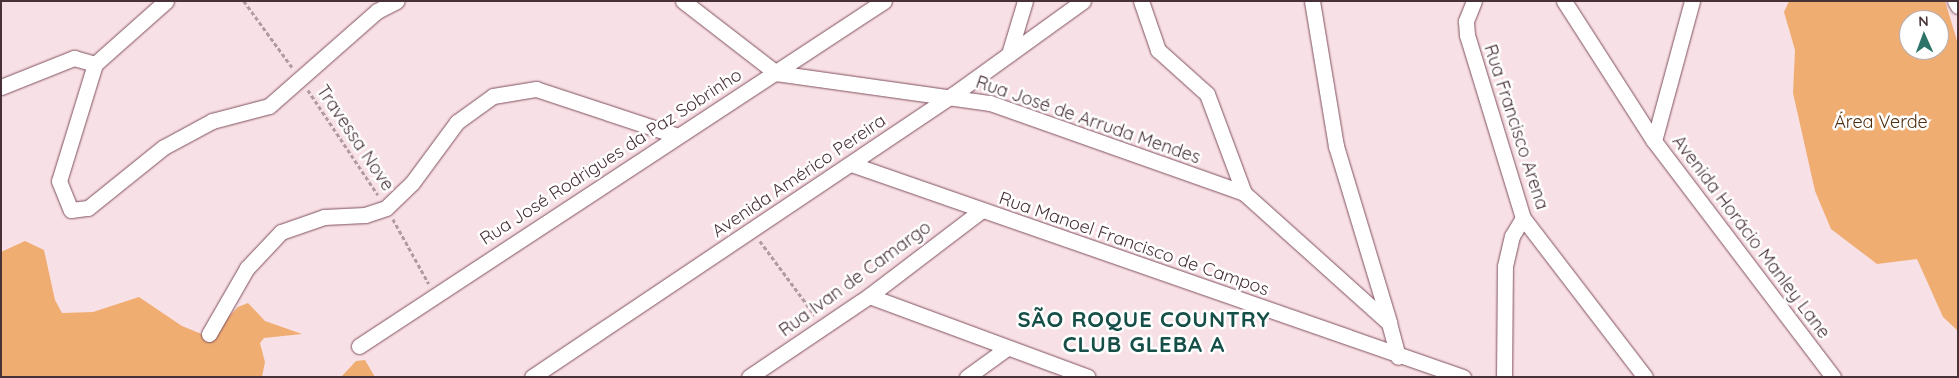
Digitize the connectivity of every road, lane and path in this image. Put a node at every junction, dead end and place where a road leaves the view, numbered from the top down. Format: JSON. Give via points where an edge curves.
{"nodes":[{"id":1,"x":166,"y":1,"type":"edge"},
{"id":2,"x":244,"y":1,"type":"edge"},
{"id":3,"x":397,"y":1,"type":"edge"},
{"id":4,"x":683,"y":1,"type":"edge"},
{"id":5,"x":884,"y":1,"type":"edge"},
{"id":6,"x":1025,"y":1,"type":"edge"},
{"id":7,"x":1083,"y":1,"type":"edge"},
{"id":8,"x":1141,"y":1,"type":"edge"},
{"id":9,"x":1312,"y":1,"type":"edge"},
{"id":10,"x":1564,"y":1,"type":"edge"},
{"id":11,"x":1692,"y":1,"type":"edge"},
{"id":12,"x":1472,"y":2,"type":"edge"},
{"id":13,"x":1955,"y":2,"type":"edge"},
{"id":14,"x":383,"y":6,"type":"edge"},
{"id":15,"x":1958,"y":6,"type":"edge"},
{"id":16,"x":1009,"y":54,"type":"junction"},
{"id":17,"x":95,"y":64,"type":"junction"},
{"id":18,"x":776,"y":73,"type":"junction"},
{"id":19,"x":300,"y":78,"type":"junction"},
{"id":20,"x":1,"y":86,"type":"edge"},
{"id":21,"x":954,"y":94,"type":"junction"},
{"id":22,"x":675,"y":135,"type":"junction"},
{"id":23,"x":1654,"y":141,"type":"junction"},
{"id":24,"x":851,"y":164,"type":"junction"},
{"id":25,"x":1244,"y":193,"type":"junction"},
{"id":26,"x":386,"y":208,"type":"junction"},
{"id":27,"x":982,"y":210,"type":"junction"},
{"id":28,"x":1523,"y":218,"type":"junction"},
{"id":29,"x":752,"y":230,"type":"junction"},
{"id":30,"x":435,"y":295,"type":"junction"},
{"id":31,"x":869,"y":296,"type":"junction"},
{"id":32,"x":1389,"y":323,"type":"junction"},
{"id":33,"x":824,"y":326,"type":"junction"},
{"id":34,"x":209,"y":334,"type":"dead end"},
{"id":35,"x":359,"y":346,"type":"dead end"},
{"id":36,"x":1007,"y":348,"type":"junction"},
{"id":37,"x":1398,"y":357,"type":"junction"},
{"id":38,"x":532,"y":377,"type":"edge"},
{"id":39,"x":749,"y":377,"type":"edge"},
{"id":40,"x":967,"y":377,"type":"edge"},
{"id":41,"x":1088,"y":377,"type":"edge"},
{"id":42,"x":1463,"y":377,"type":"edge"},
{"id":43,"x":1504,"y":377,"type":"edge"},
{"id":44,"x":1645,"y":377,"type":"edge"},
{"id":45,"x":1833,"y":377,"type":"edge"}],
"edges":[{"from":1,"to":17,"type":"street"},
{"from":2,"to":19,"type":"path","name":"Travessa Nove"},
{"from":3,"to":14,"type":"street"},
{"from":4,"to":18,"type":"street"},
{"from":5,"to":18,"type":"street","name":"Rua José Rodrigues da Paz Sobrinho"},
{"from":6,"to":16,"type":"street"},
{"from":7,"to":16,"type":"street","name":"Avenida Américo Pereira"},
{"from":8,"to":25,"type":"street","via":[[1158,50],[1208,94]]},
{"from":9,"to":32,"type":"street","via":[[1336,146]]},
{"from":10,"to":23,"type":"street"},
{"from":11,"to":23,"type":"street","name":"Avenida Horácio Manley Lane"},
{"from":12,"to":28,"type":"street","name":"Rua Francisco Arena","via":[[1467,36]]},
{"from":13,"to":15,"type":"street"},
{"from":14,"to":19,"type":"street"},
{"from":16,"to":21,"type":"street","name":"Avenida Américo Pereira"},
{"from":17,"to":19,"type":"street","via":[[59,181],[71,210],[88,208],[164,147],[212,121],[269,106]]},
{"from":17,"to":20,"type":"street","via":[[74,58]]},
{"from":18,"to":21,"type":"street","name":"Rua José de Arruda Mendes"},
{"from":18,"to":22,"type":"street","name":"Rua José Rodrigues da Paz Sobrinho"},
{"from":19,"to":26,"type":"path","name":"Travessa Nove"},
{"from":21,"to":24,"type":"street","name":"Avenida Américo Pereira"},
{"from":21,"to":25,"type":"street","name":"Rua José de Arruda Mendes"},
{"from":22,"to":26,"type":"street","via":[[556,94],[516,89],[473,107],[401,197]]},
{"from":22,"to":30,"type":"street","name":"Rua José Rodrigues da Paz Sobrinho"},
{"from":23,"to":45,"type":"street","name":"Avenida Horácio Manley Lane"},
{"from":24,"to":27,"type":"street","name":"Rua Manoel Francisco de Campos"},
{"from":24,"to":29,"type":"street","name":"Avenida Américo Pereira"},
{"from":25,"to":32,"type":"street","name":"Rua José de Arruda Mendes"},
{"from":26,"to":30,"type":"path","name":"Travessa Nove"},
{"from":26,"to":34,"type":"street","via":[[365,215],[324,217],[281,232],[248,268]]},
{"from":27,"to":31,"type":"street","name":"Rua Ivan de Camargo"},
{"from":27,"to":37,"type":"street","name":"Rua Manoel Francisco de Campos"},
{"from":28,"to":43,"type":"street","via":[[1512,236],[1505,266]]},
{"from":28,"to":44,"type":"street","name":"Rua Francisco Arena"},
{"from":29,"to":33,"type":"path"},
{"from":29,"to":38,"type":"street","name":"Avenida Américo Pereira"},
{"from":30,"to":35,"type":"street","name":"Rua José Rodrigues da Paz Sobrinho"},
{"from":31,"to":33,"type":"street","name":"Rua Ivan de Camargo"},
{"from":31,"to":36,"type":"street"},
{"from":32,"to":37,"type":"street"},
{"from":33,"to":39,"type":"street","name":"Rua Ivan de Camargo"},
{"from":36,"to":40,"type":"street"},
{"from":36,"to":41,"type":"street"},
{"from":37,"to":42,"type":"street","name":"Rua Manoel Francisco de Campos"}]}
